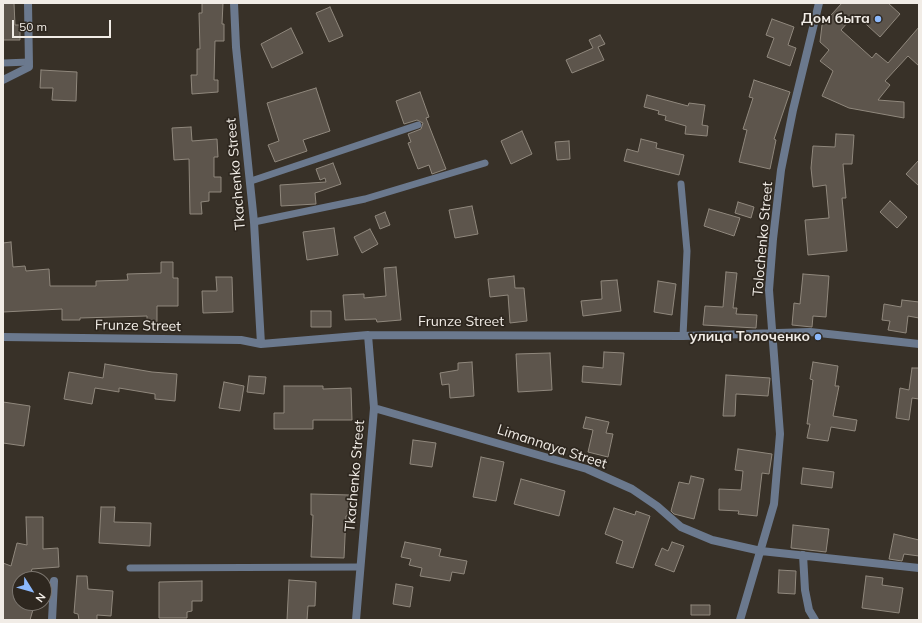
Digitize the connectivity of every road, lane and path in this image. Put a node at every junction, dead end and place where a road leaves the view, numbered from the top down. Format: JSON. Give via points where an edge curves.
{"nodes":[{"id":1,"x":28,"y":3,"type":"edge"},
{"id":2,"x":234,"y":3,"type":"edge"},
{"id":3,"x":819,"y":3,"type":"edge"},
{"id":4,"x":29,"y":62,"type":"junction"},
{"id":5,"x":3,"y":63,"type":"edge"},
{"id":6,"x":3,"y":80,"type":"edge"},
{"id":7,"x":418,"y":125,"type":"dead end"},
{"id":8,"x":485,"y":163,"type":"dead end"},
{"id":9,"x":251,"y":181,"type":"junction"},
{"id":10,"x":681,"y":184,"type":"dead end"},
{"id":11,"x":254,"y":222,"type":"junction"},
{"id":12,"x":773,"y":333,"type":"junction"},
{"id":13,"x":368,"y":335,"type":"junction"},
{"id":14,"x":683,"y":336,"type":"junction"},
{"id":15,"x":3,"y":337,"type":"edge"},
{"id":16,"x":261,"y":344,"type":"junction"},
{"id":17,"x":919,"y":344,"type":"edge"},
{"id":18,"x":374,"y":408,"type":"junction"},
{"id":19,"x":760,"y":551,"type":"junction"},
{"id":20,"x":803,"y":555,"type":"junction"},
{"id":21,"x":359,"y":567,"type":"junction"},
{"id":22,"x":130,"y":568,"type":"dead end"},
{"id":23,"x":919,"y":568,"type":"edge"},
{"id":24,"x":54,"y":581,"type":"dead end"},
{"id":25,"x":52,"y":620,"type":"edge"},
{"id":26,"x":356,"y":620,"type":"edge"},
{"id":27,"x":740,"y":620,"type":"edge"},
{"id":28,"x":815,"y":620,"type":"edge"}],
"edges":[{"from":1,"to":4,"type":"street"},
{"from":2,"to":9,"type":"street","name":"Tkachenko Street","via":[[236,47]]},
{"from":3,"to":12,"type":"street","name":"Tolochenko Street","via":[[781,170],[769,290]]},
{"from":4,"to":5,"type":"lane"},
{"from":4,"to":6,"type":"street","via":[[29,67]]},
{"from":7,"to":9,"type":"lane"},
{"from":8,"to":11,"type":"lane","via":[[365,199]]},
{"from":9,"to":11,"type":"street","name":"Tkachenko Street"},
{"from":10,"to":14,"type":"lane","via":[[687,251]]},
{"from":11,"to":16,"type":"street","name":"Tkachenko Street"},
{"from":12,"to":14,"type":"street","name":"Frunze Street"},
{"from":12,"to":17,"type":"street","name":"Frunze Street","via":[[810,332]]},
{"from":12,"to":19,"type":"street","name":"Tolochenko Street","via":[[780,434],[774,504]]},
{"from":13,"to":14,"type":"street","name":"Frunze Street"},
{"from":13,"to":16,"type":"street","name":"Frunze Street"},
{"from":13,"to":18,"type":"street","name":"Tkachenko Street"},
{"from":15,"to":16,"type":"street","name":"Frunze Street","via":[[241,340]]},
{"from":18,"to":19,"type":"street","name":"Limannaya Street","via":[[587,469],[632,489],[682,527],[712,540]]},
{"from":18,"to":21,"type":"street","name":"Tkachenko Street"},
{"from":19,"to":20,"type":"street","name":"Limannaya Street"},
{"from":19,"to":27,"type":"street","name":"Tolochenko Street"},
{"from":20,"to":23,"type":"street","name":"Limannaya Street"},
{"from":20,"to":28,"type":"street","via":[[805,590],[809,610]]},
{"from":21,"to":22,"type":"lane"},
{"from":21,"to":26,"type":"street","name":"Tkachenko Street"},
{"from":24,"to":25,"type":"street"}]}
